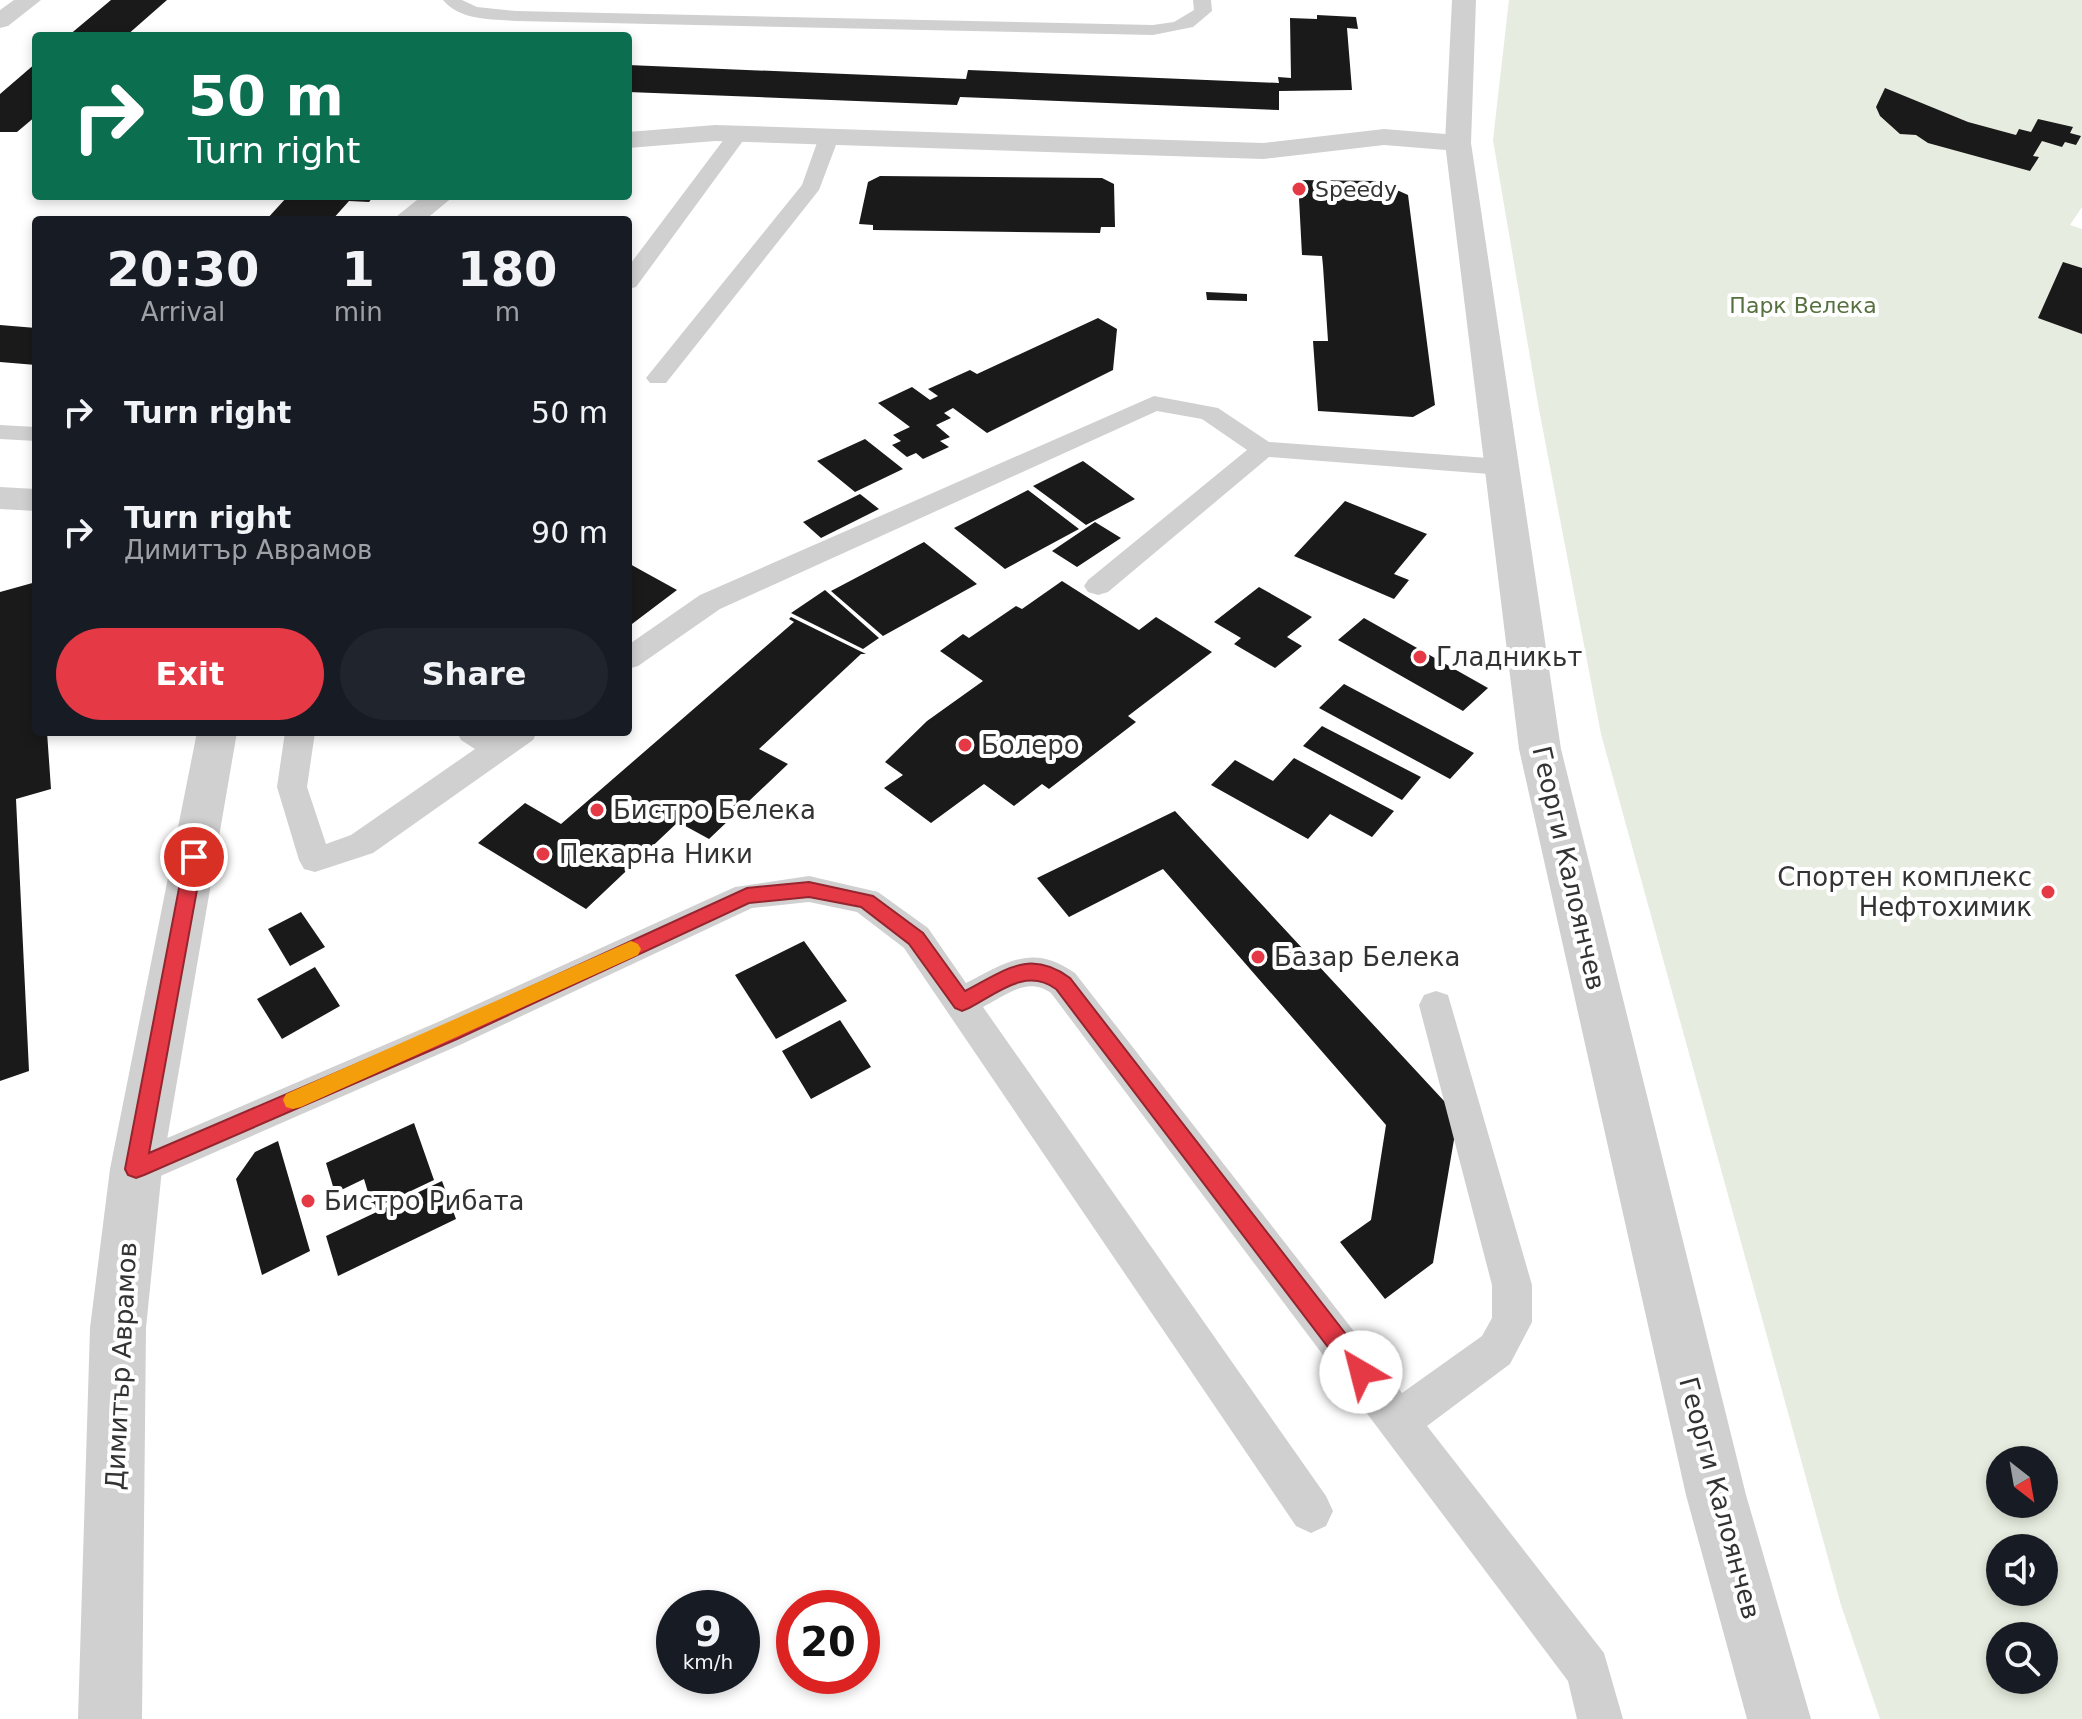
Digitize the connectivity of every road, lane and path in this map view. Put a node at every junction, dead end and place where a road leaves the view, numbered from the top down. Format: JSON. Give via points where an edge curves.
{"nodes":[{"id":1,"x":29,"y":0,"type":"edge"},
{"id":2,"x":452,"y":0,"type":"edge"},
{"id":3,"x":1202,"y":0,"type":"edge"},
{"id":4,"x":1460,"y":1,"type":"edge"},
{"id":5,"x":0,"y":21,"type":"edge"},
{"id":6,"x":738,"y":134,"type":"junction"},
{"id":7,"x":829,"y":137,"type":"junction"},
{"id":8,"x":632,"y":139,"type":"edge"},
{"id":9,"x":1458,"y":143,"type":"junction"},
{"id":10,"x":434,"y":200,"type":"edge"},
{"id":11,"x":412,"y":216,"type":"edge"},
{"id":12,"x":632,"y":277,"type":"edge"},
{"id":13,"x":658,"y":378,"type":"dead end"},
{"id":14,"x":0,"y":432,"type":"edge"},
{"id":15,"x":32,"y":434,"type":"edge"},
{"id":16,"x":1263,"y":449,"type":"junction"},
{"id":17,"x":1502,"y":467,"type":"junction"},
{"id":18,"x":0,"y":498,"type":"edge"},
{"id":19,"x":32,"y":500,"type":"edge"},
{"id":20,"x":1098,"y":586,"type":"dead end"},
{"id":21,"x":632,"y":656,"type":"edge"},
{"id":22,"x":216,"y":736,"type":"edge"},
{"id":23,"x":299,"y":736,"type":"edge"},
{"id":24,"x":497,"y":738,"type":"edge"},
{"id":25,"x":962,"y":1002,"type":"junction"},
{"id":26,"x":1436,"y":1005,"type":"dead end"},
{"id":27,"x":136,"y":1169,"type":"junction"},
{"id":28,"x":1399,"y":1421,"type":"junction"},
{"id":29,"x":1311,"y":1511,"type":"dead end"},
{"id":30,"x":110,"y":1719,"type":"edge"},
{"id":31,"x":1600,"y":1719,"type":"edge"},
{"id":32,"x":1779,"y":1719,"type":"edge"}],
"edges":[{"from":1,"to":5,"type":"street"},
{"from":2,"to":3,"type":"lane","via":[[459,8],[516,16],[1153,30],[1195,20],[1203,11]]},
{"from":4,"to":9,"type":"street","name":"Георги Калоянчев"},
{"from":6,"to":7,"type":"street"},
{"from":6,"to":8,"type":"street"},
{"from":6,"to":12,"type":"lane"},
{"from":7,"to":9,"type":"street","via":[[1263,151],[1384,137]]},
{"from":7,"to":13,"type":"lane","via":[[812,186]]},
{"from":9,"to":17,"type":"street","name":"Георги Калоянчев"},
{"from":10,"to":11,"type":"street"},
{"from":14,"to":15,"type":"lane"},
{"from":16,"to":17,"type":"lane"},
{"from":16,"to":20,"type":"lane"},
{"from":16,"to":21,"type":"lane","via":[[1209,413],[1154,403],[710,602]]},
{"from":17,"to":32,"type":"street","name":"Георги Калоянчев","via":[[1540,749],[1716,1495]]},
{"from":18,"to":19,"type":"street"},
{"from":22,"to":27,"type":"street","name":"Димитър Аврамов"},
{"from":23,"to":24,"type":"lane","via":[[292,787],[315,860],[362,844]]},
{"from":25,"to":27,"type":"lane","via":[[916,938],[866,901],[809,889],[747,896]]},
{"from":25,"to":28,"type":"lane","via":[[1022,971],[1046,971],[1063,983]]},
{"from":25,"to":29,"type":"lane"},
{"from":26,"to":28,"type":"lane","via":[[1512,1285],[1512,1322],[1496,1350]]},
{"from":27,"to":30,"type":"street","name":"Димитър Аврамов","via":[[118,1328]]},
{"from":28,"to":31,"type":"lane","via":[[1588,1669]]}]}
